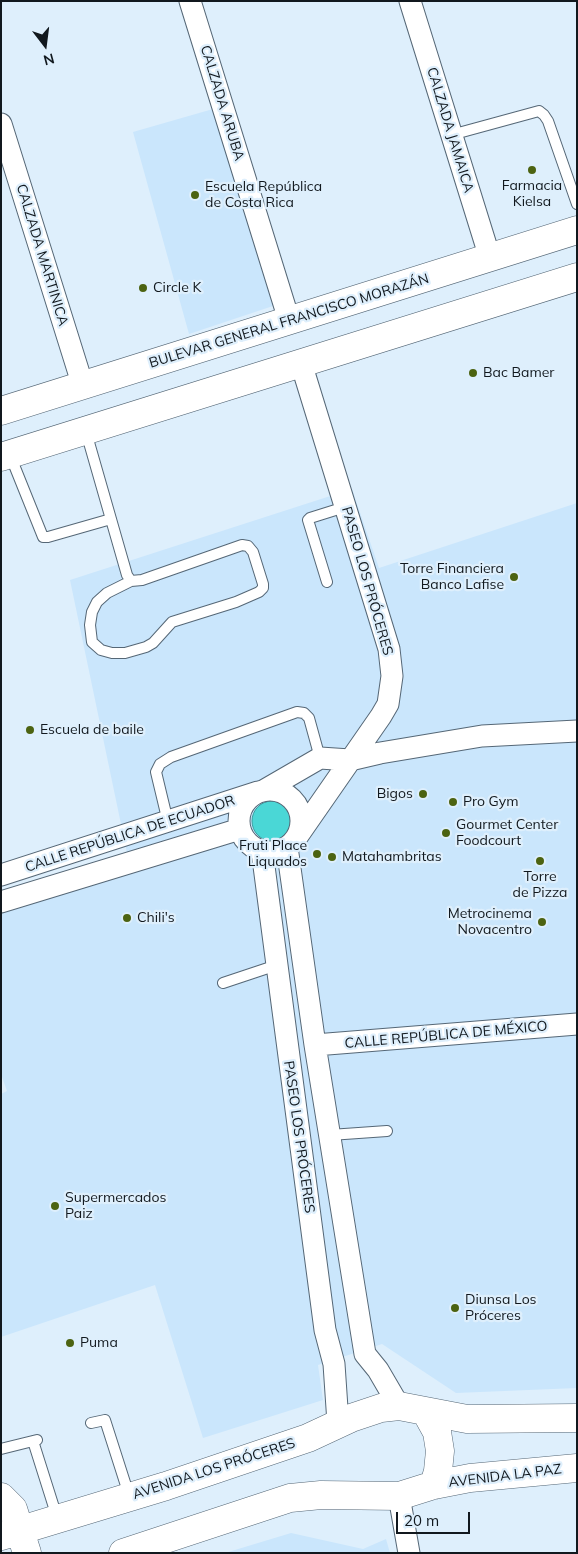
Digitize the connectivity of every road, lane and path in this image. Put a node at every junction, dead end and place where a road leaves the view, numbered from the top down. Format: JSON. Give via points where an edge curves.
{"nodes":[{"id":1,"x":190,"y":1,"type":"edge"},
{"id":2,"x":410,"y":1,"type":"edge"},
{"id":3,"x":1,"y":124,"type":"edge"},
{"id":4,"x":451,"y":135,"type":"junction"},
{"id":5,"x":577,"y":204,"type":"edge"},
{"id":6,"x":577,"y":230,"type":"edge"},
{"id":7,"x":490,"y":258,"type":"junction"},
{"id":8,"x":577,"y":277,"type":"edge"},
{"id":9,"x":289,"y":320,"type":"junction"},
{"id":10,"x":301,"y":363,"type":"junction"},
{"id":11,"x":83,"y":386,"type":"junction"},
{"id":12,"x":1,"y":411,"type":"edge"},
{"id":13,"x":86,"y":431,"type":"junction"},
{"id":14,"x":6,"y":456,"type":"edge"},
{"id":15,"x":345,"y":507,"type":"junction"},
{"id":16,"x":111,"y":519,"type":"junction"},
{"id":17,"x":132,"y":581,"type":"junction"},
{"id":18,"x":327,"y":582,"type":"dead end"},
{"id":19,"x":577,"y":731,"type":"edge"},
{"id":20,"x":320,"y":758,"type":"junction"},
{"id":21,"x":350,"y":760,"type":"junction"},
{"id":22,"x":260,"y":792,"type":"junction"},
{"id":23,"x":168,"y":822,"type":"junction"},
{"id":24,"x":240,"y":829,"type":"junction"},
{"id":25,"x":292,"y":842,"type":"junction"},
{"id":26,"x":262,"y":851,"type":"junction"},
{"id":27,"x":1,"y":875,"type":"edge"},
{"id":28,"x":1,"y":902,"type":"edge"},
{"id":29,"x":277,"y":965,"type":"junction"},
{"id":30,"x":223,"y":983,"type":"dead end"},
{"id":31,"x":577,"y":1024,"type":"edge"},
{"id":32,"x":315,"y":1045,"type":"junction"},
{"id":33,"x":387,"y":1131,"type":"dead end"},
{"id":34,"x":330,"y":1135,"type":"junction"},
{"id":35,"x":399,"y":1406,"type":"junction"},
{"id":36,"x":426,"y":1412,"type":"junction"},
{"id":37,"x":577,"y":1418,"type":"edge"},
{"id":38,"x":91,"y":1423,"type":"dead end"},
{"id":39,"x":338,"y":1423,"type":"junction"},
{"id":40,"x":1,"y":1449,"type":"edge"},
{"id":41,"x":577,"y":1468,"type":"edge"},
{"id":42,"x":434,"y":1485,"type":"junction"},
{"id":43,"x":130,"y":1496,"type":"junction"},
{"id":44,"x":399,"y":1496,"type":"junction"},
{"id":45,"x":1,"y":1497,"type":"edge"},
{"id":46,"x":57,"y":1519,"type":"junction"},
{"id":47,"x":16,"y":1540,"type":"edge"},
{"id":48,"x":156,"y":1547,"type":"edge"},
{"id":49,"x":123,"y":1553,"type":"edge"},
{"id":50,"x":409,"y":1553,"type":"edge"}],
"edges":[{"from":1,"to":9,"type":"street","name":"CALZADA ARUBA"},
{"from":2,"to":4,"type":"street","name":"CALZADA JAMAICA"},
{"from":3,"to":11,"type":"street","name":"CALZADA MARTINICA"},
{"from":4,"to":5,"type":"lane","via":[[539,111],[548,121]]},
{"from":4,"to":7,"type":"street","name":"CALZADA JAMAICA"},
{"from":6,"to":7,"type":"main road","name":"BULEVAR GENERAL FRANCISCO MORAZÁN"},
{"from":7,"to":9,"type":"main road","name":"BULEVAR GENERAL FRANCISCO MORAZÁN"},
{"from":8,"to":10,"type":"main road"},
{"from":9,"to":11,"type":"main road","name":"BULEVAR GENERAL FRANCISCO MORAZÁN"},
{"from":10,"to":13,"type":"main road"},
{"from":10,"to":15,"type":"street","name":"PASEO LOS PRÓCERES"},
{"from":11,"to":12,"type":"main road","name":"BULEVAR GENERAL FRANCISCO MORAZÁN"},
{"from":13,"to":14,"type":"main road"},
{"from":13,"to":16,"type":"lane"},
{"from":14,"to":16,"type":"lane","via":[[43,537]]},
{"from":15,"to":18,"type":"lane","via":[[308,520]]},
{"from":15,"to":21,"type":"street","name":"PASEO LOS PRÓCERES","via":[[389,649],[392,676],[388,704]]},
{"from":16,"to":17,"type":"lane","via":[[126,576]]},
{"from":17,"to":17,"type":"lane","via":[[242,545],[253,552],[263,588],[236,602],[172,622],[146,647],[112,654],[92,642],[92,612],[107,593]]},
{"from":19,"to":21,"type":"street","via":[[482,736]]},
{"from":20,"to":21,"type":"street"},
{"from":20,"to":22,"type":"street","name":"CALLE REPÚBLICA DE ECUADOR"},
{"from":20,"to":23,"type":"lane","via":[[309,718],[297,712],[171,757],[160,764],[156,772]]},
{"from":21,"to":25,"type":"street","name":"PASEO LOS PRÓCERES"},
{"from":22,"to":23,"type":"street","name":"CALLE REPÚBLICA DE ECUADOR"},
{"from":22,"to":24,"type":"street","via":[[244,804]]},
{"from":22,"to":25,"type":"street","via":[[273,790],[283,793],[298,807],[301,828]]},
{"from":23,"to":27,"type":"street","name":"CALLE REPÚBLICA DE ECUADOR"},
{"from":24,"to":26,"type":"street","via":[[248,843]]},
{"from":24,"to":28,"type":"street","name":"CALLE REPÚBLICA DE ECUADOR"},
{"from":25,"to":26,"type":"street","via":[[270,852]]},
{"from":25,"to":32,"type":"street","name":"PASEO LOS PRÓCERES"},
{"from":26,"to":29,"type":"street","name":"PASEO LOS PRÓCERES"},
{"from":29,"to":30,"type":"lane"},
{"from":29,"to":39,"type":"street","name":"PASEO LOS PRÓCERES","via":[[325,1330],[334,1364]]},
{"from":31,"to":32,"type":"street","name":"CALLE REPÚBLICA DE MÉXICO"},
{"from":32,"to":34,"type":"street","name":"PASEO LOS PRÓCERES"},
{"from":33,"to":34,"type":"lane"},
{"from":34,"to":35,"type":"street","name":"PASEO LOS PRÓCERES","via":[[366,1354]]},
{"from":35,"to":36,"type":"main road","name":"AVENIDA LOS PRÓCERES"},
{"from":35,"to":39,"type":"main road","name":"AVENIDA LOS PRÓCERES","via":[[381,1408]]},
{"from":36,"to":37,"type":"main road","via":[[467,1419]]},
{"from":36,"to":42,"type":"main road","via":[[436,1432],[440,1451]]},
{"from":38,"to":43,"type":"lane","via":[[104,1420]]},
{"from":39,"to":43,"type":"main road","name":"AVENIDA LOS PRÓCERES","via":[[308,1438]]},
{"from":40,"to":46,"type":"lane","via":[[35,1441]]},
{"from":41,"to":42,"type":"main road","name":"AVENIDA LA PAZ","via":[[470,1478]]},
{"from":42,"to":44,"type":"main road"},
{"from":43,"to":46,"type":"main road","name":"AVENIDA LOS PRÓCERES"},
{"from":44,"to":48,"type":"main road","via":[[290,1498]]},
{"from":44,"to":50,"type":"street"},
{"from":45,"to":47,"type":"main road","via":[[13,1510]]},
{"from":46,"to":47,"type":"main road","name":"AVENIDA LOS PRÓCERES"},
{"from":48,"to":49,"type":"main road"}]}
